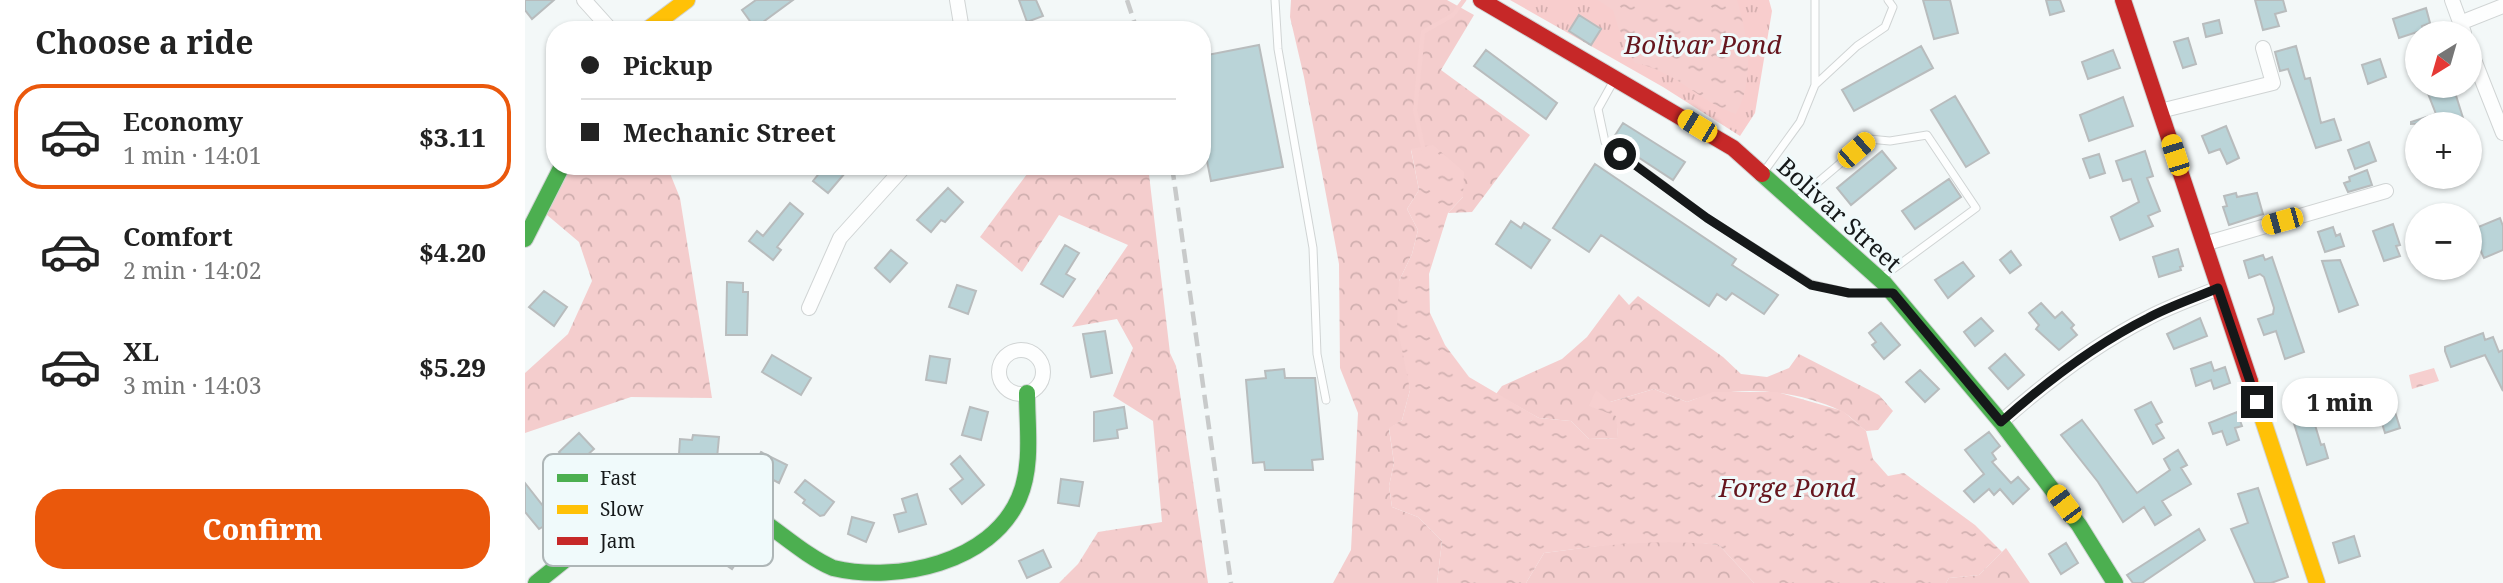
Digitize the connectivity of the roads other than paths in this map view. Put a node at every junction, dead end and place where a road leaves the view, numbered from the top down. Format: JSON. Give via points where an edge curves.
{"nodes":[{"id":1,"x":584,"y":0,"type":"edge"},
{"id":2,"x":687,"y":0,"type":"edge"},
{"id":3,"x":957,"y":0,"type":"edge"},
{"id":4,"x":1275,"y":0,"type":"edge"},
{"id":5,"x":1481,"y":0,"type":"edge"},
{"id":6,"x":1815,"y":0,"type":"edge"},
{"id":7,"x":1888,"y":0,"type":"edge"},
{"id":8,"x":2123,"y":0,"type":"edge"},
{"id":9,"x":2452,"y":0,"type":"edge"},
{"id":10,"x":2503,"y":6,"type":"edge"},
{"id":11,"x":603,"y":21,"type":"edge"},
{"id":12,"x":659,"y":21,"type":"edge"},
{"id":13,"x":960,"y":21,"type":"edge"},
{"id":14,"x":2460,"y":21,"type":"edge"},
{"id":15,"x":2475,"y":21,"type":"edge"},
{"id":16,"x":2263,"y":48,"type":"dead end"},
{"id":17,"x":1615,"y":78,"type":"junction"},
{"id":18,"x":2482,"y":80,"type":"edge"},
{"id":19,"x":1815,"y":85,"type":"junction"},
{"id":20,"x":2160,"y":111,"type":"junction"},
{"id":21,"x":2503,"y":133,"type":"edge"},
{"id":22,"x":1762,"y":174,"type":"junction"},
{"id":23,"x":557,"y":175,"type":"edge"},
{"id":24,"x":897,"y":175,"type":"edge"},
{"id":25,"x":2386,"y":191,"type":"dead end"},
{"id":26,"x":1794,"y":203,"type":"junction"},
{"id":27,"x":525,"y":239,"type":"edge"},
{"id":28,"x":2204,"y":244,"type":"junction"},
{"id":29,"x":1879,"y":279,"type":"junction"},
{"id":30,"x":2218,"y":288,"type":"junction"},
{"id":31,"x":1893,"y":293,"type":"junction"},
{"id":32,"x":809,"y":308,"type":"dead end"},
{"id":33,"x":1027,"y":393,"type":"dead end"},
{"id":34,"x":1326,"y":400,"type":"dead end"},
{"id":35,"x":2001,"y":422,"type":"junction"},
{"id":36,"x":773,"y":530,"type":"edge"},
{"id":37,"x":559,"y":566,"type":"edge"},
{"id":38,"x":536,"y":583,"type":"edge"},
{"id":39,"x":2115,"y":583,"type":"edge"},
{"id":40,"x":2317,"y":583,"type":"edge"}],
"edges":[{"from":1,"to":11,"type":"street"},
{"from":2,"to":12,"type":"street"},
{"from":3,"to":13,"type":"street"},
{"from":4,"to":34,"type":"lane","via":[[1278,49],[1313,248],[1317,354]]},
{"from":5,"to":17,"type":"street","name":"Bolivar Street"},
{"from":6,"to":19,"type":"lane"},
{"from":7,"to":19,"type":"lane","via":[[1893,7],[1885,27]]},
{"from":8,"to":20,"type":"street"},
{"from":9,"to":14,"type":"street"},
{"from":10,"to":15,"type":"street"},
{"from":16,"to":20,"type":"street","via":[[2273,82]]},
{"from":17,"to":22,"type":"street","name":"Bolivar Street","via":[[1733,148]]},
{"from":17,"to":31,"type":"lane","via":[[1598,109],[1605,142],[1614,149],[1707,218],[1811,285],[1849,293]]},
{"from":18,"to":21,"type":"street"},
{"from":19,"to":22,"type":"lane","via":[[1801,122]]},
{"from":20,"to":28,"type":"street"},
{"from":22,"to":26,"type":"street","name":"Bolivar Street"},
{"from":23,"to":27,"type":"street"},
{"from":24,"to":32,"type":"street","via":[[840,238]]},
{"from":25,"to":28,"type":"street"},
{"from":26,"to":29,"type":"street","name":"Bolivar Street"},
{"from":26,"to":29,"type":"lane","via":[[1869,139],[1927,135],[1976,208]]},
{"from":28,"to":30,"type":"street"},
{"from":29,"to":31,"type":"street","name":"Bolivar Street"},
{"from":30,"to":35,"type":"street","via":[[2106,341]]},
{"from":30,"to":40,"type":"street"},
{"from":31,"to":35,"type":"street","name":"Bolivar Street"},
{"from":33,"to":36,"type":"street","via":[[1026,468],[1020,497],[1010,516],[981,545],[951,562],[882,580],[828,566]]},
{"from":35,"to":39,"type":"street","name":"Bolivar Street","via":[[2079,525]]},
{"from":37,"to":38,"type":"street"}]}
